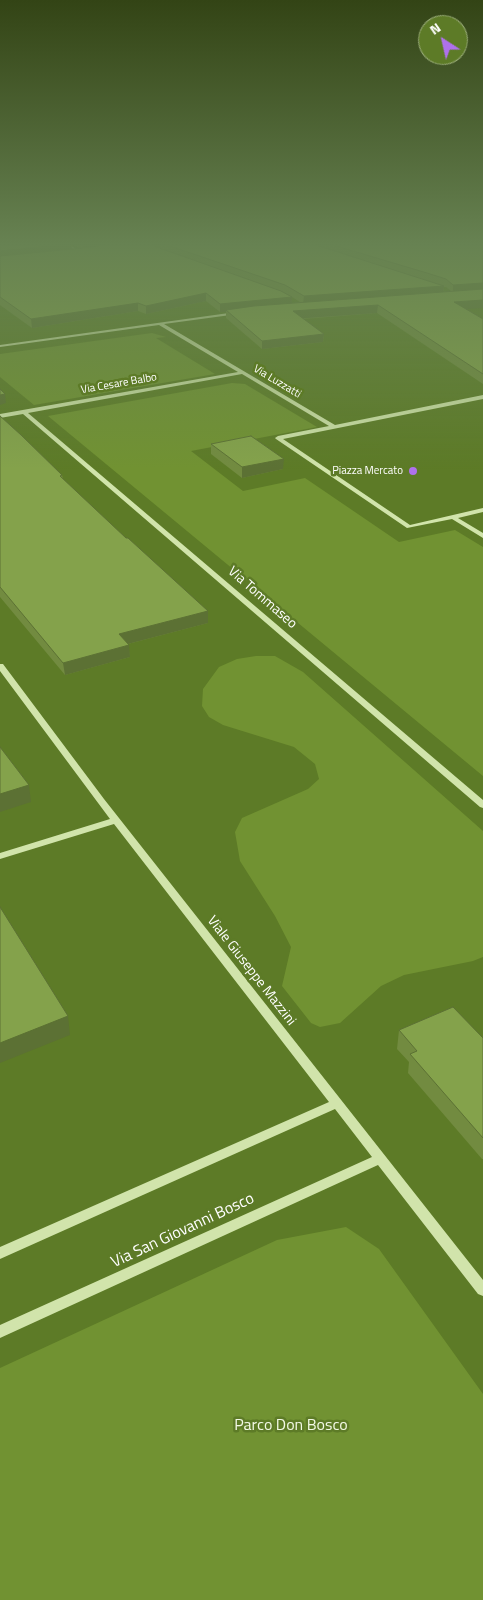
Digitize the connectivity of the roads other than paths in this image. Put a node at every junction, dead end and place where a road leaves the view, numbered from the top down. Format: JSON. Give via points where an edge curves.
{"nodes":[{"id":1,"x":185,"y":320,"type":"edge"},
{"id":2,"x":159,"y":323,"type":"junction"},
{"id":3,"x":0,"y":346,"type":"edge"},
{"id":4,"x":242,"y":373,"type":"junction"},
{"id":5,"x":483,"y":397,"type":"edge"},
{"id":6,"x":24,"y":412,"type":"junction"},
{"id":7,"x":0,"y":416,"type":"edge"},
{"id":8,"x":334,"y":428,"type":"junction"},
{"id":9,"x":483,"y":510,"type":"edge"},
{"id":10,"x":453,"y":517,"type":"junction"},
{"id":11,"x":483,"y":536,"type":"edge"},
{"id":12,"x":0,"y":666,"type":"edge"},
{"id":13,"x":483,"y":805,"type":"edge"},
{"id":14,"x":116,"y":820,"type":"junction"},
{"id":15,"x":0,"y":856,"type":"edge"},
{"id":16,"x":336,"y":1104,"type":"junction"},
{"id":17,"x":379,"y":1159,"type":"junction"},
{"id":18,"x":0,"y":1253,"type":"edge"},
{"id":19,"x":483,"y":1290,"type":"edge"},
{"id":20,"x":0,"y":1332,"type":"edge"}],
"edges":[{"from":1,"to":2,"type":"street"},
{"from":2,"to":3,"type":"street"},
{"from":2,"to":4,"type":"street","name":"Via Luzzatti"},
{"from":4,"to":6,"type":"street","name":"Via Cesare Balbo"},
{"from":4,"to":8,"type":"street","name":"Via Luzzatti"},
{"from":5,"to":8,"type":"street"},
{"from":6,"to":7,"type":"street","name":"Via Cesare Balbo"},
{"from":6,"to":13,"type":"street","name":"Via Tommaseo"},
{"from":8,"to":10,"type":"street","via":[[278,438],[409,527]]},
{"from":9,"to":10,"type":"street"},
{"from":10,"to":11,"type":"street"},
{"from":12,"to":14,"type":"street","name":"Viale Giuseppe Mazzini"},
{"from":14,"to":15,"type":"street"},
{"from":14,"to":16,"type":"street","name":"Viale Giuseppe Mazzini"},
{"from":16,"to":17,"type":"street","name":"Viale Giuseppe Mazzini"},
{"from":16,"to":18,"type":"street"},
{"from":17,"to":19,"type":"street","name":"Viale Giuseppe Mazzini"},
{"from":17,"to":20,"type":"street","name":"Via San Giovanni Bosco"}]}
